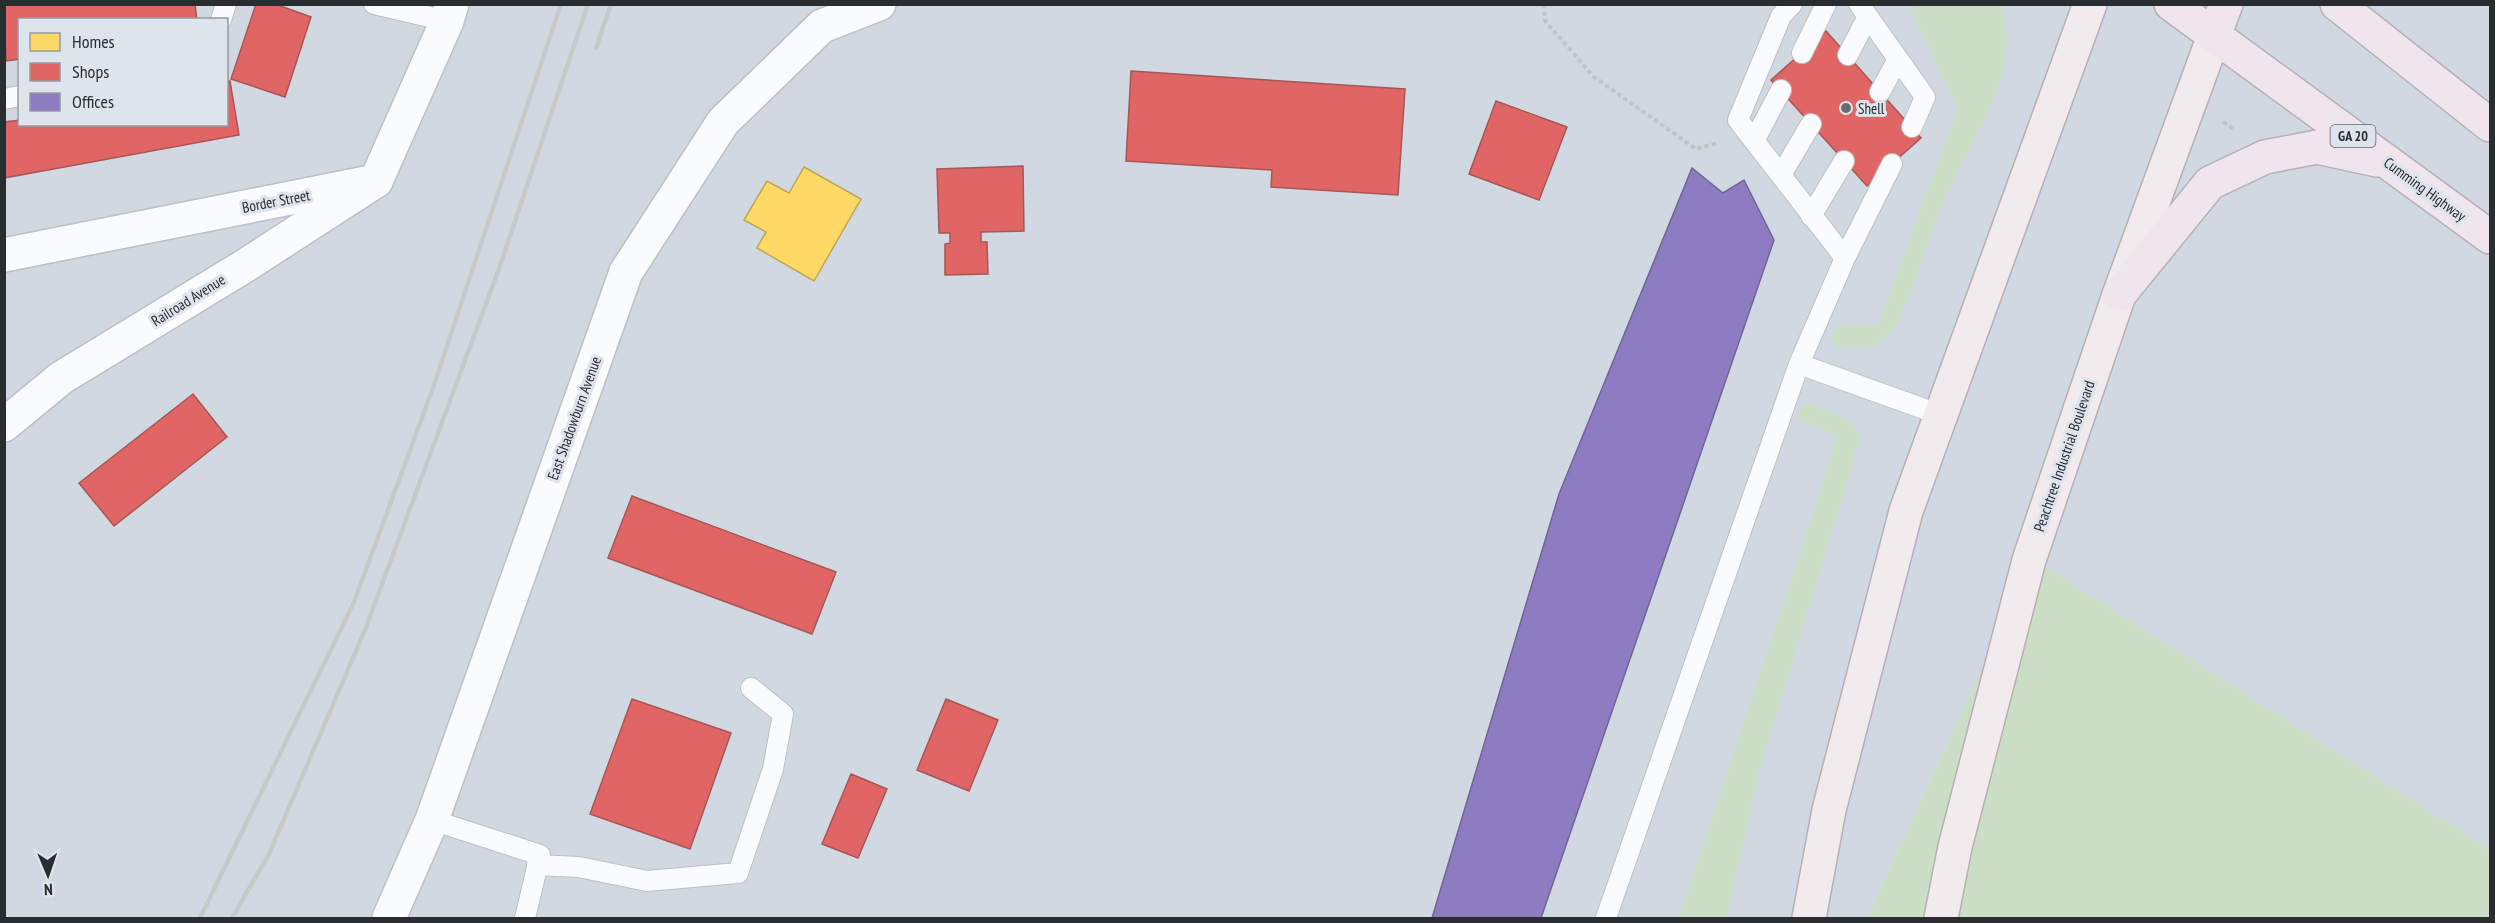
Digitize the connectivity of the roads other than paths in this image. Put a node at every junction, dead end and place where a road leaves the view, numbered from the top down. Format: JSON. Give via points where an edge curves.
{"nodes":[{"id":1,"x":374,"y":4,"type":"edge"},
{"id":2,"x":879,"y":4,"type":"edge"},
{"id":3,"x":1792,"y":4,"type":"edge"},
{"id":4,"x":1826,"y":4,"type":"edge"},
{"id":5,"x":2090,"y":4,"type":"edge"},
{"id":6,"x":2171,"y":4,"type":"edge"},
{"id":7,"x":2226,"y":4,"type":"edge"},
{"id":8,"x":2337,"y":4,"type":"edge"},
{"id":9,"x":1863,"y":11,"type":"edge"},
{"id":10,"x":450,"y":13,"type":"edge"},
{"id":11,"x":2214,"y":36,"type":"junction"},
{"id":12,"x":1802,"y":53,"type":"dead end"},
{"id":13,"x":1848,"y":55,"type":"dead end"},
{"id":14,"x":1898,"y":59,"type":"junction"},
{"id":15,"x":1781,"y":90,"type":"dead end"},
{"id":16,"x":1880,"y":92,"type":"dead end"},
{"id":17,"x":1811,"y":124,"type":"dead end"},
{"id":18,"x":2490,"y":125,"type":"edge"},
{"id":19,"x":1912,"y":127,"type":"dead end"},
{"id":20,"x":1754,"y":141,"type":"junction"},
{"id":21,"x":1844,"y":161,"type":"dead end"},
{"id":22,"x":2390,"y":163,"type":"junction"},
{"id":23,"x":1892,"y":164,"type":"dead end"},
{"id":24,"x":1781,"y":176,"type":"junction"},
{"id":25,"x":376,"y":181,"type":"junction"},
{"id":26,"x":1811,"y":216,"type":"junction"},
{"id":27,"x":2490,"y":237,"type":"edge"},
{"id":28,"x":4,"y":255,"type":"edge"},
{"id":29,"x":1845,"y":258,"type":"junction"},
{"id":30,"x":2119,"y":295,"type":"junction"},
{"id":31,"x":1799,"y":364,"type":"junction"},
{"id":32,"x":1941,"y":415,"type":"junction"},
{"id":33,"x":4,"y":425,"type":"edge"},
{"id":34,"x":752,"y":688,"type":"dead end"},
{"id":35,"x":432,"y":820,"type":"junction"},
{"id":36,"x":537,"y":866,"type":"junction"},
{"id":37,"x":390,"y":918,"type":"edge"},
{"id":38,"x":525,"y":918,"type":"edge"},
{"id":39,"x":1606,"y":918,"type":"edge"},
{"id":40,"x":1809,"y":918,"type":"edge"},
{"id":41,"x":1941,"y":918,"type":"edge"}],
"edges":[{"from":1,"to":10,"type":"lane"},
{"from":2,"to":35,"type":"street","name":"East Shadowburn Avenue","via":[[822,26],[723,122],[626,272]]},
{"from":3,"to":20,"type":"lane","via":[[1781,16],[1738,120]]},
{"from":4,"to":12,"type":"lane"},
{"from":5,"to":32,"type":"main road"},
{"from":6,"to":11,"type":"highway","number":"GA 20"},
{"from":7,"to":11,"type":"highway","name":"Peachtree Industrial Boulevard"},
{"from":8,"to":18,"type":"highway"},
{"from":9,"to":13,"type":"lane"},
{"from":9,"to":14,"type":"lane"},
{"from":10,"to":25,"type":"street"},
{"from":11,"to":22,"type":"highway","name":"Cumming Highway","number":"GA 20"},
{"from":11,"to":30,"type":"main road","name":"Peachtree Industrial Boulevard"},
{"from":14,"to":16,"type":"lane"},
{"from":14,"to":19,"type":"lane","via":[[1925,97]]},
{"from":15,"to":20,"type":"lane"},
{"from":17,"to":24,"type":"lane"},
{"from":20,"to":24,"type":"lane"},
{"from":21,"to":26,"type":"lane"},
{"from":22,"to":27,"type":"highway","name":"Cumming Highway","number":"GA 20"},
{"from":22,"to":30,"type":"highway","via":[[2317,147],[2265,157],[2210,183]]},
{"from":23,"to":29,"type":"lane"},
{"from":24,"to":26,"type":"lane"},
{"from":25,"to":28,"type":"street","name":"Border Street"},
{"from":25,"to":33,"type":"street","name":"Railroad Avenue","via":[[61,378]]},
{"from":26,"to":29,"type":"lane"},
{"from":29,"to":31,"type":"lane"},
{"from":30,"to":41,"type":"main road","name":"Peachtree Industrial Boulevard","via":[[2029,560],[1955,847]]},
{"from":31,"to":32,"type":"lane"},
{"from":31,"to":39,"type":"lane"},
{"from":32,"to":40,"type":"main road","via":[[1904,523],[1829,810]]},
{"from":34,"to":36,"type":"lane","via":[[783,714],[773,769],[738,873],[647,881],[579,867]]},
{"from":35,"to":36,"type":"lane","via":[[540,855]]},
{"from":35,"to":37,"type":"street","name":"East Shadowburn Avenue"},
{"from":36,"to":38,"type":"lane"}]}
